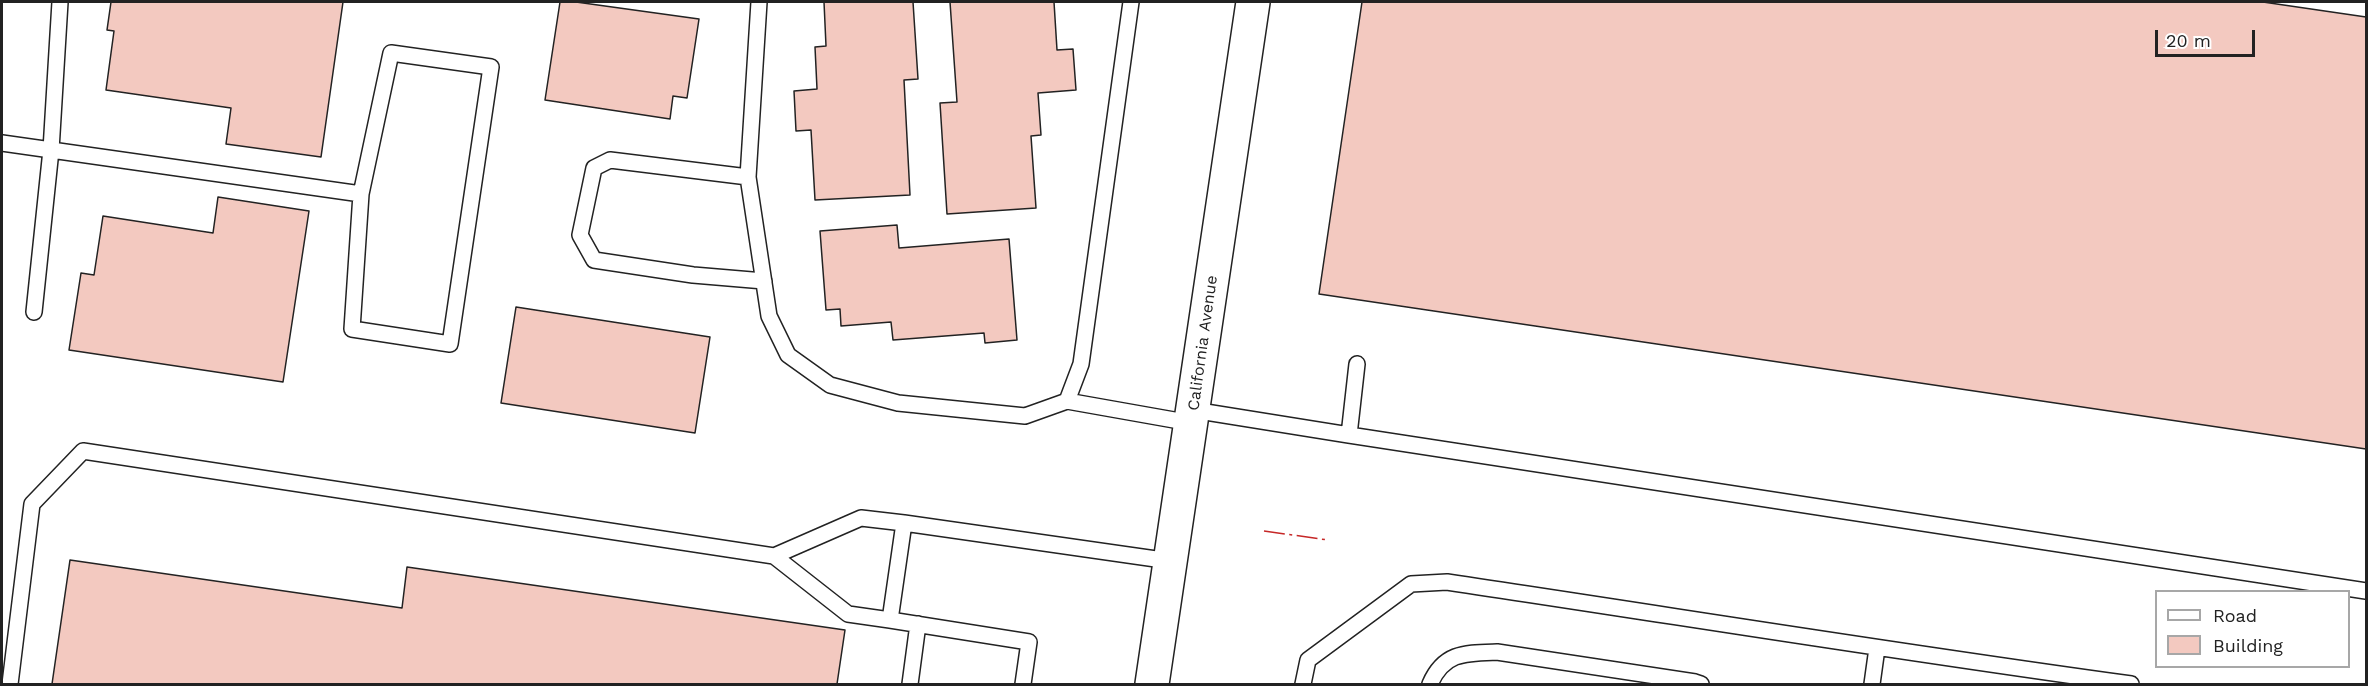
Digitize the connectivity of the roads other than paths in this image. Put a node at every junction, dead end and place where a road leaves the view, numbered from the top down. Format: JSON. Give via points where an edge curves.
{"nodes":[{"id":1,"x":60,"y":2,"type":"edge"},
{"id":2,"x":759,"y":2,"type":"edge"},
{"id":3,"x":1131,"y":2,"type":"edge"},
{"id":4,"x":1253,"y":2,"type":"edge"},
{"id":5,"x":2,"y":142,"type":"edge"},
{"id":6,"x":51,"y":150,"type":"junction"},
{"id":7,"x":748,"y":177,"type":"junction"},
{"id":8,"x":361,"y":194,"type":"junction"},
{"id":9,"x":764,"y":281,"type":"junction"},
{"id":10,"x":34,"y":312,"type":"dead end"},
{"id":11,"x":1357,"y":364,"type":"dead end"},
{"id":12,"x":1067,"y":401,"type":"junction"},
{"id":13,"x":1192,"y":417,"type":"junction"},
{"id":14,"x":1348,"y":435,"type":"junction"},
{"id":15,"x":903,"y":523,"type":"junction"},
{"id":16,"x":774,"y":556,"type":"junction"},
{"id":17,"x":1170,"y":561,"type":"junction"},
{"id":18,"x":2367,"y":591,"type":"edge"},
{"id":19,"x":890,"y":620,"type":"junction"},
{"id":20,"x":918,"y":624,"type":"junction"},
{"id":21,"x":1877,"y":648,"type":"junction"},
{"id":22,"x":10,"y":684,"type":"edge"},
{"id":23,"x":910,"y":684,"type":"edge"},
{"id":24,"x":1023,"y":684,"type":"edge"},
{"id":25,"x":1152,"y":684,"type":"edge"},
{"id":26,"x":1303,"y":684,"type":"edge"},
{"id":27,"x":1430,"y":684,"type":"edge"},
{"id":28,"x":1701,"y":684,"type":"edge"},
{"id":29,"x":1872,"y":684,"type":"edge"},
{"id":30,"x":2131,"y":684,"type":"edge"}],
"edges":[{"from":1,"to":6,"type":"lane"},
{"from":2,"to":7,"type":"lane"},
{"from":3,"to":12,"type":"lane","via":[[1081,364]]},
{"from":4,"to":13,"type":"main road","name":"California Avenue"},
{"from":5,"to":6,"type":"lane"},
{"from":6,"to":8,"type":"lane"},
{"from":6,"to":10,"type":"lane"},
{"from":7,"to":9,"type":"lane"},
{"from":7,"to":9,"type":"lane","via":[[610,160],[594,168],[580,235],[594,260]]},
{"from":8,"to":8,"type":"lane","via":[[391,53],[491,67],[450,344],[352,329]]},
{"from":9,"to":12,"type":"lane","via":[[769,316],[788,355],[830,385],[898,403],[1025,416]]},
{"from":11,"to":14,"type":"lane"},
{"from":12,"to":13,"type":"lane"},
{"from":13,"to":14,"type":"lane"},
{"from":13,"to":17,"type":"main road","name":"California Avenue"},
{"from":14,"to":18,"type":"lane"},
{"from":15,"to":16,"type":"lane","via":[[861,518]]},
{"from":15,"to":17,"type":"lane"},
{"from":15,"to":19,"type":"lane"},
{"from":16,"to":19,"type":"lane","via":[[848,614]]},
{"from":16,"to":22,"type":"lane","via":[[83,451],[32,504]]},
{"from":17,"to":25,"type":"main road","name":"California Avenue"},
{"from":19,"to":20,"type":"lane"},
{"from":20,"to":23,"type":"lane"},
{"from":20,"to":24,"type":"lane","via":[[1029,642]]},
{"from":21,"to":26,"type":"lane","via":[[1447,582],[1411,584],[1308,660]]},
{"from":21,"to":29,"type":"lane"},
{"from":21,"to":30,"type":"lane"},
{"from":27,"to":28,"type":"lane","via":[[1437,669],[1448,660],[1471,652]]}]}
